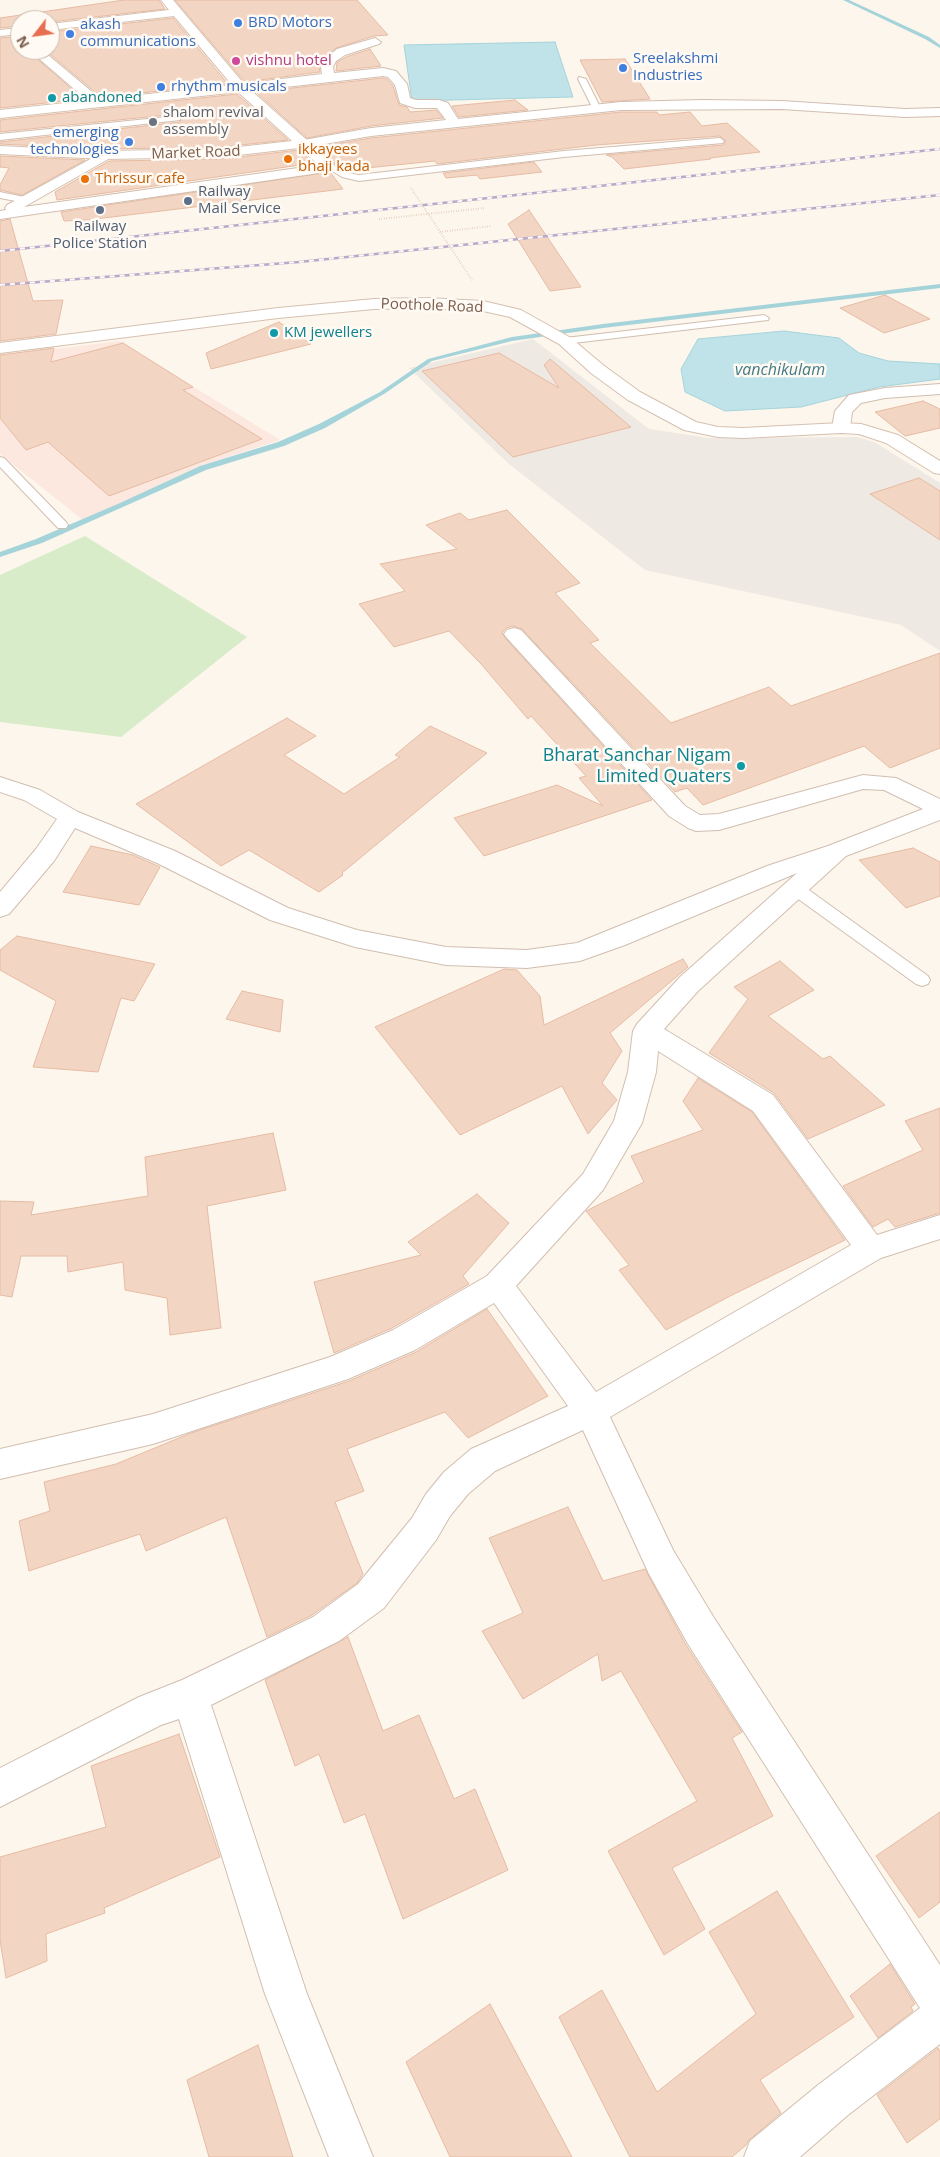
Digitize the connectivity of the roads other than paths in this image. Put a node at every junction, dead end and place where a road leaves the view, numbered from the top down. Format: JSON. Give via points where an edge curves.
{"nodes":[{"id":1,"x":167,"y":0,"type":"edge"},
{"id":2,"x":178,"y":12,"type":"junction"},
{"id":3,"x":60,"y":26,"type":"edge"},
{"id":4,"x":375,"y":42,"type":"dead end"},
{"id":5,"x":47,"y":60,"type":"edge"},
{"id":6,"x":329,"y":77,"type":"junction"},
{"id":7,"x":582,"y":79,"type":"dead end"},
{"id":8,"x":241,"y":88,"type":"junction"},
{"id":9,"x":99,"y":104,"type":"junction"},
{"id":10,"x":596,"y":107,"type":"junction"},
{"id":11,"x":940,"y":112,"type":"edge"},
{"id":12,"x":0,"y":114,"type":"edge"},
{"id":13,"x":176,"y":118,"type":"dead end"},
{"id":14,"x":454,"y":124,"type":"junction"},
{"id":15,"x":0,"y":137,"type":"edge"},
{"id":16,"x":720,"y":141,"type":"dead end"},
{"id":17,"x":302,"y":144,"type":"junction"},
{"id":18,"x":0,"y":150,"type":"edge"},
{"id":19,"x":69,"y":152,"type":"junction"},
{"id":20,"x":105,"y":155,"type":"junction"},
{"id":21,"x":328,"y":166,"type":"junction"},
{"id":22,"x":78,"y":170,"type":"junction"},
{"id":23,"x":0,"y":195,"type":"edge"},
{"id":24,"x":26,"y":200,"type":"junction"},
{"id":25,"x":0,"y":215,"type":"edge"},
{"id":26,"x":764,"y":318,"type":"dead end"},
{"id":27,"x":557,"y":336,"type":"junction"},
{"id":28,"x":0,"y":348,"type":"edge"},
{"id":29,"x":940,"y":389,"type":"edge"},
{"id":30,"x":841,"y":428,"type":"junction"},
{"id":31,"x":0,"y":460,"type":"edge"},
{"id":32,"x":940,"y":469,"type":"edge"},
{"id":33,"x":62,"y":525,"type":"dead end"},
{"id":34,"x":514,"y":634,"type":"dead end"},
{"id":35,"x":0,"y":784,"type":"edge"},
{"id":36,"x":940,"y":810,"type":"edge"},
{"id":37,"x":70,"y":817,"type":"junction"},
{"id":38,"x":838,"y":850,"type":"junction"},
{"id":39,"x":796,"y":889,"type":"junction"},
{"id":40,"x":0,"y":908,"type":"edge"},
{"id":41,"x":922,"y":980,"type":"dead end"},
{"id":42,"x":646,"y":1031,"type":"junction"},
{"id":43,"x":940,"y":1227,"type":"edge"},
{"id":44,"x":871,"y":1249,"type":"junction"},
{"id":45,"x":498,"y":1286,"type":"junction"},
{"id":46,"x":591,"y":1411,"type":"junction"},
{"id":47,"x":0,"y":1464,"type":"edge"},
{"id":48,"x":190,"y":1696,"type":"junction"},
{"id":49,"x":0,"y":1788,"type":"edge"},
{"id":50,"x":940,"y":2002,"type":"edge"},
{"id":51,"x":940,"y":2018,"type":"edge"},
{"id":52,"x":351,"y":2157,"type":"edge"},
{"id":53,"x":766,"y":2157,"type":"edge"}],
"edges":[{"from":1,"to":2,"type":"street"},
{"from":2,"to":3,"type":"street"},
{"from":2,"to":8,"type":"street"},
{"from":4,"to":6,"type":"street","via":[[341,52],[331,59],[327,67]]},
{"from":5,"to":9,"type":"street"},
{"from":6,"to":8,"type":"street"},
{"from":6,"to":14,"type":"street","via":[[392,74],[401,84],[404,100],[444,106]]},
{"from":7,"to":10,"type":"lane"},
{"from":8,"to":9,"type":"street"},
{"from":8,"to":17,"type":"street"},
{"from":9,"to":12,"type":"street"},
{"from":10,"to":11,"type":"street","name":"Market Road","via":[[782,105],[905,113]]},
{"from":10,"to":14,"type":"street","name":"Market Road"},
{"from":13,"to":15,"type":"lane"},
{"from":14,"to":17,"type":"street","name":"Market Road","via":[[371,132]]},
{"from":16,"to":21,"type":"lane","via":[[564,154],[359,178]]},
{"from":17,"to":20,"type":"street","name":"Market Road","via":[[221,153]]},
{"from":17,"to":21,"type":"street"},
{"from":18,"to":19,"type":"street","name":"Market Road"},
{"from":19,"to":20,"type":"street","name":"Market Road"},
{"from":19,"to":22,"type":"street"},
{"from":20,"to":22,"type":"street"},
{"from":21,"to":25,"type":"street"},
{"from":22,"to":24,"type":"street"},
{"from":23,"to":24,"type":"lane"},
{"from":24,"to":25,"type":"street"},
{"from":26,"to":27,"type":"lane"},
{"from":27,"to":28,"type":"street","name":"Poothole Road","via":[[515,313],[483,306],[427,303],[278,313]]},
{"from":27,"to":30,"type":"street","name":"Poothole Road","via":[[634,396],[690,426],[743,433]]},
{"from":29,"to":30,"type":"street","via":[[855,399],[844,411]]},
{"from":30,"to":32,"type":"street","name":"Poothole Road","via":[[880,434]]},
{"from":31,"to":33,"type":"lane"},
{"from":34,"to":36,"type":"street","via":[[677,811],[696,823],[719,822],[862,782],[888,784]]},
{"from":35,"to":37,"type":"street","via":[[32,795]]},
{"from":36,"to":38,"type":"street"},
{"from":37,"to":38,"type":"street","via":[[166,857],[279,914],[355,938],[446,956],[527,959],[580,952]]},
{"from":37,"to":40,"type":"street","via":[[45,855]]},
{"from":38,"to":39,"type":"street"},
{"from":39,"to":41,"type":"lane"},
{"from":39,"to":42,"type":"street","via":[[689,984]]},
{"from":42,"to":44,"type":"street","via":[[763,1103]]},
{"from":42,"to":45,"type":"street","via":[[642,1072],[628,1123],[593,1182]]},
{"from":43,"to":44,"type":"street"},
{"from":44,"to":46,"type":"street"},
{"from":45,"to":46,"type":"street"},
{"from":45,"to":47,"type":"street","via":[[404,1340],[337,1369],[153,1429]]},
{"from":46,"to":48,"type":"street","via":[[483,1460],[456,1483],[438,1505],[424,1529],[372,1596],[326,1628]]},
{"from":46,"to":50,"type":"street","via":[[666,1571]]},
{"from":48,"to":49,"type":"street","via":[[152,1710]]},
{"from":48,"to":52,"type":"street","via":[[286,1994]]},
{"from":51,"to":53,"type":"street","via":[[833,2100]]}]}
